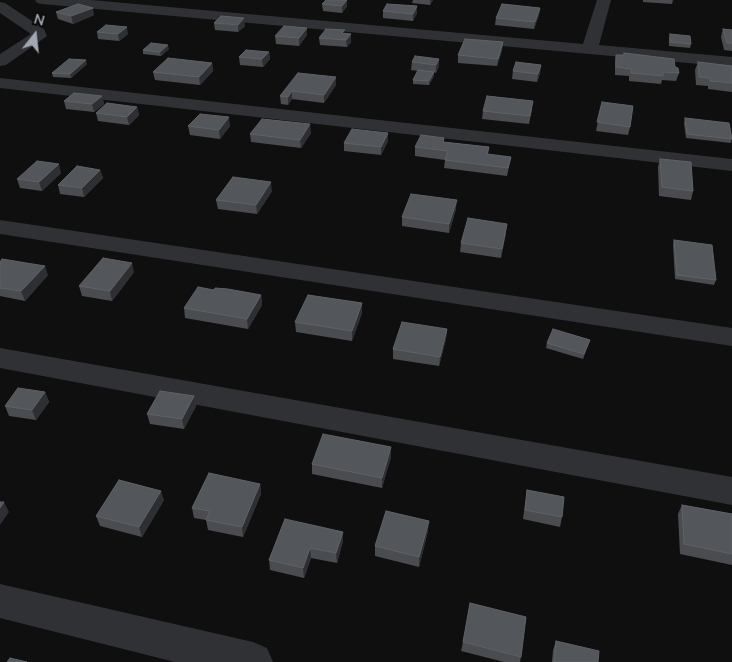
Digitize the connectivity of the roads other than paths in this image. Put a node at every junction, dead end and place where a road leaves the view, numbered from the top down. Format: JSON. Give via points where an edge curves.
{"nodes":[{"id":1,"x":42,"y":0,"type":"edge"},
{"id":2,"x":604,"y":0,"type":"edge"},
{"id":3,"x":0,"y":6,"type":"edge"},
{"id":4,"x":590,"y":49,"type":"junction"},
{"id":5,"x":0,"y":61,"type":"edge"},
{"id":6,"x":732,"y":62,"type":"edge"},
{"id":7,"x":0,"y":83,"type":"edge"},
{"id":8,"x":732,"y":165,"type":"edge"},
{"id":9,"x":0,"y":228,"type":"edge"},
{"id":10,"x":732,"y":337,"type":"edge"},
{"id":11,"x":0,"y":358,"type":"edge"},
{"id":12,"x":732,"y":491,"type":"edge"},
{"id":13,"x":0,"y":601,"type":"edge"},
{"id":14,"x":253,"y":662,"type":"edge"}],
"edges":[{"from":1,"to":4,"type":"street"},
{"from":2,"to":4,"type":"street"},
{"from":3,"to":5,"type":"street","via":[[38,32],[39,36]]},
{"from":4,"to":6,"type":"street"},
{"from":7,"to":8,"type":"street"},
{"from":9,"to":10,"type":"street"},
{"from":11,"to":12,"type":"street"},
{"from":13,"to":14,"type":"street"}]}
